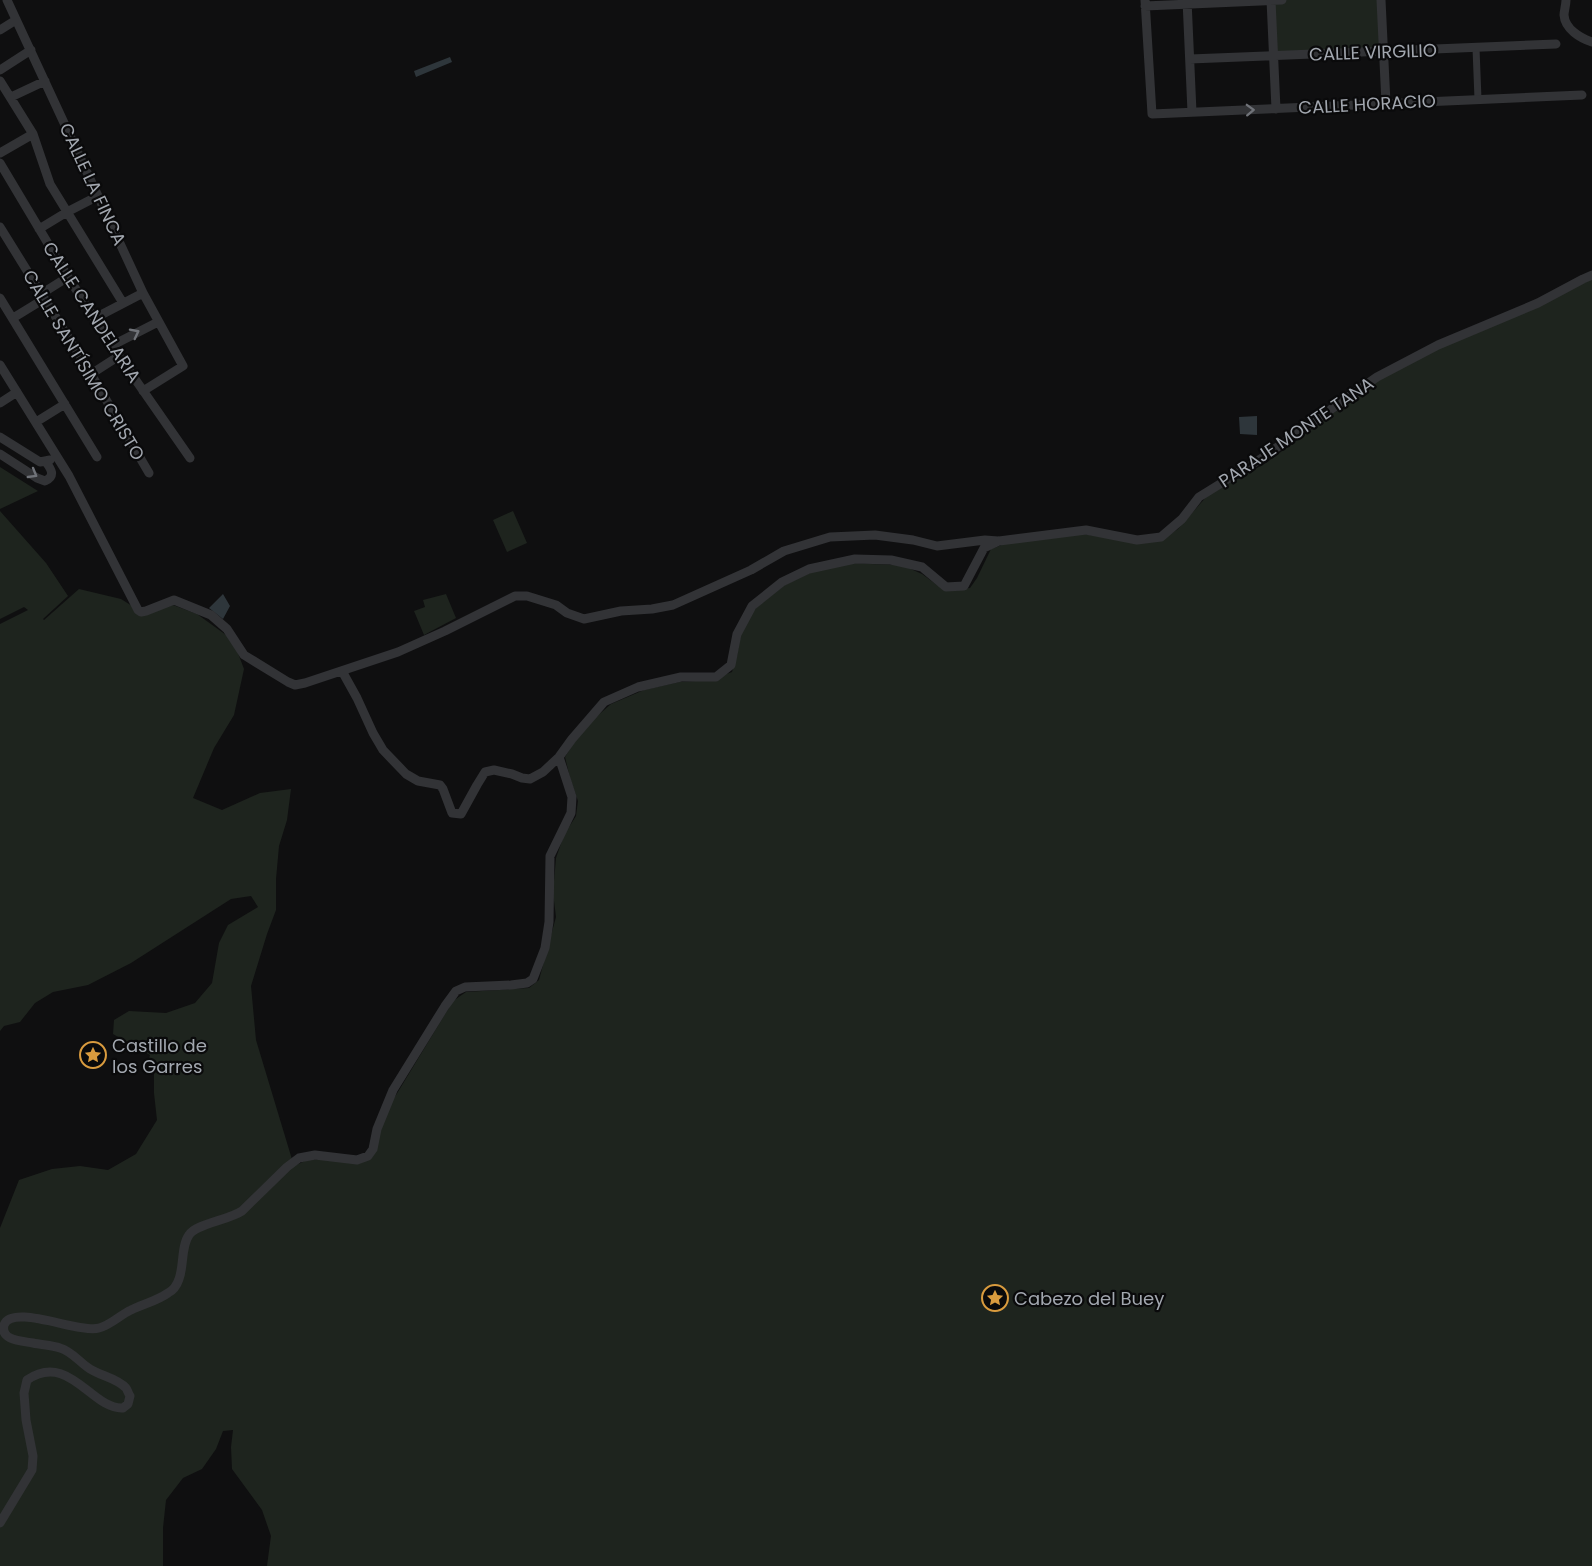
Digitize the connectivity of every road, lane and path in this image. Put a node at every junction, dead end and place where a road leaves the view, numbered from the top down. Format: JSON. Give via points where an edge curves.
{"nodes":[{"id":1,"x":7,"y":0,"type":"edge"},
{"id":2,"x":1271,"y":0,"type":"edge"},
{"id":3,"x":1282,"y":0,"type":"edge"},
{"id":4,"x":1381,"y":0,"type":"edge"},
{"id":5,"x":1566,"y":0,"type":"edge"},
{"id":6,"x":1187,"y":2,"type":"edge"},
{"id":7,"x":1145,"y":3,"type":"edge"},
{"id":8,"x":16,"y":20,"type":"junction"},
{"id":9,"x":0,"y":30,"type":"edge"},
{"id":10,"x":1592,"y":42,"type":"edge"},
{"id":11,"x":1556,"y":44,"type":"dead end"},
{"id":12,"x":1476,"y":48,"type":"junction"},
{"id":13,"x":31,"y":50,"type":"junction"},
{"id":14,"x":1383,"y":51,"type":"junction"},
{"id":15,"x":1273,"y":56,"type":"junction"},
{"id":16,"x":1190,"y":59,"type":"junction"},
{"id":17,"x":0,"y":70,"type":"edge"},
{"id":18,"x":0,"y":81,"type":"edge"},
{"id":19,"x":45,"y":81,"type":"junction"},
{"id":20,"x":1582,"y":95,"type":"dead end"},
{"id":21,"x":11,"y":97,"type":"junction"},
{"id":22,"x":1478,"y":99,"type":"junction"},
{"id":23,"x":1386,"y":103,"type":"junction"},
{"id":24,"x":1276,"y":109,"type":"junction"},
{"id":25,"x":1192,"y":112,"type":"junction"},
{"id":26,"x":33,"y":134,"type":"junction"},
{"id":27,"x":0,"y":153,"type":"edge"},
{"id":28,"x":0,"y":164,"type":"edge"},
{"id":29,"x":98,"y":196,"type":"junction"},
{"id":30,"x":67,"y":212,"type":"junction"},
{"id":31,"x":0,"y":227,"type":"edge"},
{"id":32,"x":39,"y":228,"type":"junction"},
{"id":33,"x":1592,"y":275,"type":"edge"},
{"id":34,"x":68,"y":277,"type":"junction"},
{"id":35,"x":143,"y":293,"type":"junction"},
{"id":36,"x":43,"y":297,"type":"junction"},
{"id":37,"x":0,"y":298,"type":"edge"},
{"id":38,"x":123,"y":303,"type":"junction"},
{"id":39,"x":13,"y":318,"type":"junction"},
{"id":40,"x":95,"y":318,"type":"junction"},
{"id":41,"x":158,"y":322,"type":"junction"},
{"id":42,"x":113,"y":345,"type":"junction"},
{"id":43,"x":119,"y":356,"type":"junction"},
{"id":44,"x":0,"y":365,"type":"edge"},
{"id":45,"x":91,"y":374,"type":"junction"},
{"id":46,"x":143,"y":391,"type":"junction"},
{"id":47,"x":17,"y":392,"type":"junction"},
{"id":48,"x":0,"y":402,"type":"edge"},
{"id":49,"x":65,"y":404,"type":"junction"},
{"id":50,"x":36,"y":422,"type":"junction"},
{"id":51,"x":0,"y":437,"type":"edge"},
{"id":52,"x":54,"y":452,"type":"junction"},
{"id":53,"x":0,"y":454,"type":"edge"},
{"id":54,"x":97,"y":457,"type":"dead end"},
{"id":55,"x":190,"y":458,"type":"dead end"},
{"id":56,"x":46,"y":462,"type":"junction"},
{"id":57,"x":67,"y":473,"type":"junction"},
{"id":58,"x":149,"y":474,"type":"dead end"},
{"id":59,"x":52,"y":476,"type":"junction"},
{"id":60,"x":999,"y":541,"type":"junction"},
{"id":61,"x":342,"y":671,"type":"junction"},
{"id":62,"x":559,"y":757,"type":"junction"},
{"id":63,"x":0,"y":1523,"type":"edge"}],
"edges":[{"from":1,"to":8,"type":"street","name":"CALLE LA FINCA"},
{"from":2,"to":3,"type":"street"},
{"from":2,"to":6,"type":"street"},
{"from":2,"to":15,"type":"street"},
{"from":4,"to":14,"type":"street"},
{"from":5,"to":10,"type":"street","via":[[1567,23],[1578,37]]},
{"from":6,"to":7,"type":"street"},
{"from":6,"to":16,"type":"street"},
{"from":7,"to":25,"type":"street","name":"CALLE HORACIO","via":[[1152,114]]},
{"from":8,"to":9,"type":"street"},
{"from":8,"to":13,"type":"street","name":"CALLE LA FINCA"},
{"from":11,"to":12,"type":"street","name":"CALLE VIRGILIO"},
{"from":12,"to":14,"type":"street","name":"CALLE VIRGILIO"},
{"from":12,"to":22,"type":"street"},
{"from":13,"to":17,"type":"street"},
{"from":13,"to":19,"type":"street","name":"CALLE LA FINCA"},
{"from":14,"to":15,"type":"street","name":"CALLE VIRGILIO"},
{"from":14,"to":23,"type":"street"},
{"from":15,"to":16,"type":"street","name":"CALLE VIRGILIO"},
{"from":15,"to":24,"type":"street"},
{"from":16,"to":25,"type":"street"},
{"from":18,"to":21,"type":"street"},
{"from":19,"to":21,"type":"street"},
{"from":19,"to":29,"type":"street","name":"CALLE LA FINCA"},
{"from":20,"to":22,"type":"street","name":"CALLE HORACIO"},
{"from":21,"to":26,"type":"street"},
{"from":22,"to":23,"type":"street","name":"CALLE HORACIO"},
{"from":23,"to":24,"type":"street","name":"CALLE HORACIO"},
{"from":25,"to":24,"type":"street","name":"CALLE HORACIO","one_way":true},
{"from":26,"to":27,"type":"street"},
{"from":26,"to":30,"type":"street","via":[[50,184]]},
{"from":28,"to":32,"type":"street","name":"CALLE CANDELARIA"},
{"from":29,"to":30,"type":"street"},
{"from":29,"to":35,"type":"street","name":"CALLE LA FINCA"},
{"from":30,"to":32,"type":"street"},
{"from":30,"to":38,"type":"street"},
{"from":31,"to":36,"type":"street","name":"CALLE SANTÍSIMO CRISTO"},
{"from":32,"to":34,"type":"street","name":"CALLE CANDELARIA"},
{"from":33,"to":60,"type":"street","name":"PARAJE MONTE TANA","via":[[1377,377],[1199,497],[1161,537],[1137,540],[1086,530]]},
{"from":34,"to":36,"type":"street"},
{"from":34,"to":40,"type":"street","name":"CALLE CANDELARIA"},
{"from":35,"to":38,"type":"street"},
{"from":35,"to":41,"type":"street","name":"CALLE LA FINCA"},
{"from":36,"to":39,"type":"street"},
{"from":36,"to":45,"type":"street","name":"CALLE SANTÍSIMO CRISTO"},
{"from":37,"to":39,"type":"street"},
{"from":38,"to":40,"type":"street"},
{"from":39,"to":49,"type":"street"},
{"from":40,"to":42,"type":"street","name":"CALLE CANDELARIA"},
{"from":42,"to":41,"type":"street","one_way":true},
{"from":41,"to":46,"type":"street","name":"CALLE LA FINCA","via":[[183,366]]},
{"from":42,"to":43,"type":"street","name":"CALLE CANDELARIA"},
{"from":43,"to":45,"type":"street"},
{"from":43,"to":46,"type":"street","name":"CALLE CANDELARIA"},
{"from":44,"to":47,"type":"street"},
{"from":45,"to":58,"type":"street","name":"CALLE SANTÍSIMO CRISTO"},
{"from":46,"to":55,"type":"street","name":"CALLE CANDELARIA"},
{"from":47,"to":48,"type":"street"},
{"from":47,"to":50,"type":"street"},
{"from":49,"to":50,"type":"street"},
{"from":49,"to":54,"type":"street"},
{"from":50,"to":52,"type":"street"},
{"from":51,"to":56,"type":"street"},
{"from":52,"to":56,"type":"street"},
{"from":52,"to":57,"type":"street"},
{"from":53,"to":59,"type":"street","one_way":true,"via":[[45,481]]},
{"from":56,"to":59,"type":"street"},
{"from":57,"to":59,"type":"street"},
{"from":57,"to":61,"type":"street","name":"PARAJE MONTE TANA","via":[[138,610],[146,611],[174,600],[211,615],[227,629],[243,655],[295,685]]},
{"from":60,"to":61,"type":"street","name":"PARAJE MONTE TANA","via":[[937,546],[875,535],[830,537],[784,551],[673,605],[584,619],[556,605],[515,596],[398,652]]},
{"from":60,"to":62,"type":"street","via":[[984,548],[964,586],[946,587],[922,567],[891,560],[855,559],[809,569],[782,582],[752,606],[737,634],[731,664],[716,677],[681,677],[638,687],[604,702]]},
{"from":61,"to":62,"type":"street","via":[[383,750],[406,774],[440,785],[452,813],[461,814],[485,772],[494,770],[530,779]]},
{"from":62,"to":63,"type":"street","via":[[572,797],[571,813],[550,856],[549,922],[545,948],[533,979],[456,991],[393,1090],[368,1156],[357,1160],[315,1155],[299,1158],[242,1211],[189,1234],[174,1289],[100,1328],[23,1316],[7,1320],[3,1326],[7,1337],[71,1353],[90,1369],[120,1383],[130,1396],[128,1404],[116,1409],[72,1379],[56,1373],[40,1373],[27,1380],[24,1393],[32,1470]]}]}
